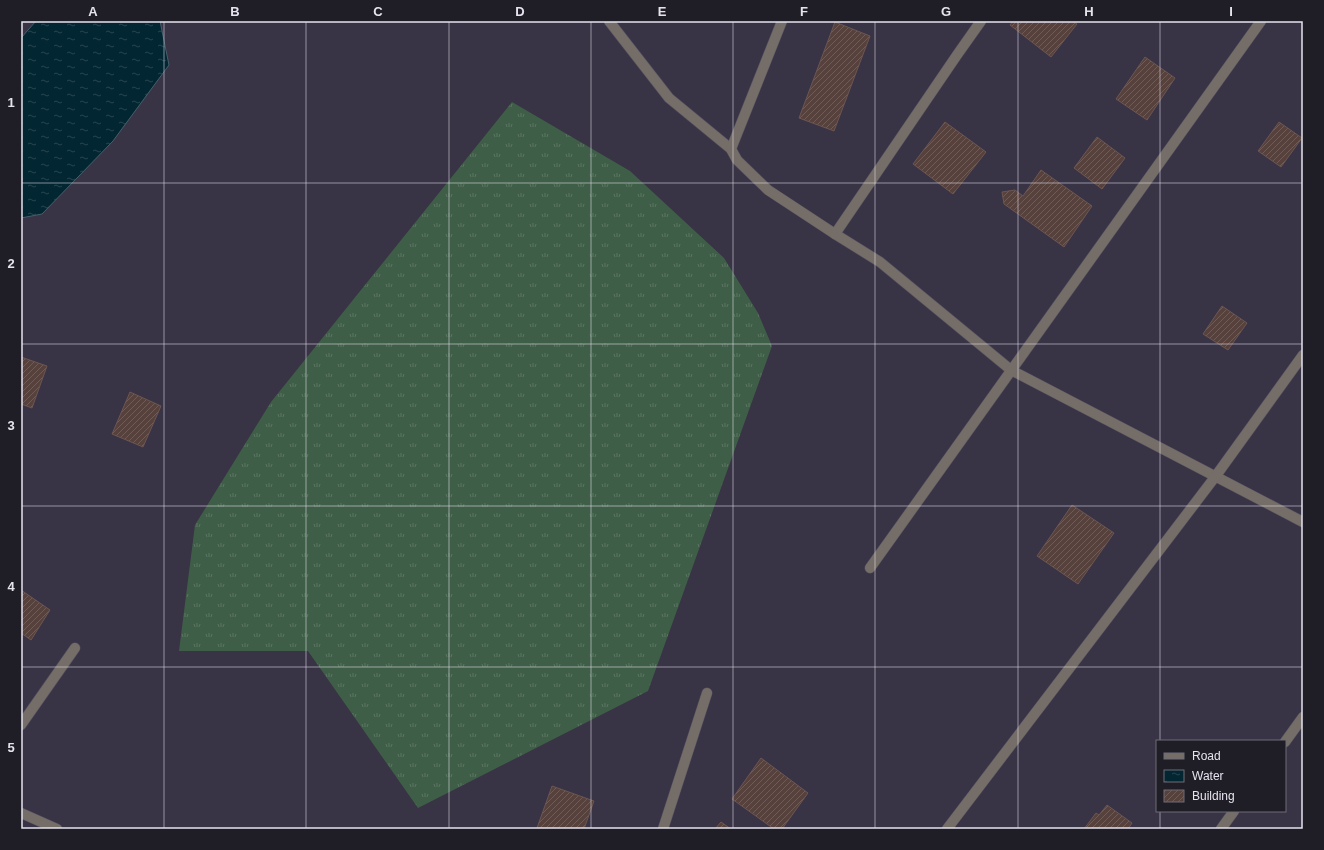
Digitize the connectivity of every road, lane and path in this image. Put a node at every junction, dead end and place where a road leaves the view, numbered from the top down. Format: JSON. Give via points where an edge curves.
{"nodes":[{"id":1,"x":609,"y":21,"type":"edge"},
{"id":2,"x":782,"y":21,"type":"edge"},
{"id":3,"x":981,"y":21,"type":"edge"},
{"id":4,"x":1261,"y":21,"type":"edge"},
{"id":5,"x":731,"y":149,"type":"junction"},
{"id":6,"x":835,"y":234,"type":"junction"},
{"id":7,"x":1303,"y":354,"type":"edge"},
{"id":8,"x":1011,"y":370,"type":"junction"},
{"id":9,"x":1215,"y":477,"type":"junction"},
{"id":10,"x":1303,"y":522,"type":"edge"},
{"id":11,"x":870,"y":568,"type":"dead end"},
{"id":12,"x":75,"y":648,"type":"dead end"},
{"id":13,"x":707,"y":693,"type":"dead end"},
{"id":14,"x":1303,"y":717,"type":"edge"},
{"id":15,"x":21,"y":725,"type":"edge"},
{"id":16,"x":1286,"y":741,"type":"edge"},
{"id":17,"x":1233,"y":812,"type":"edge"},
{"id":18,"x":21,"y":814,"type":"edge"},
{"id":19,"x":57,"y":829,"type":"edge"},
{"id":20,"x":663,"y":829,"type":"edge"},
{"id":21,"x":947,"y":829,"type":"edge"},
{"id":22,"x":1221,"y":829,"type":"edge"}],
"edges":[{"from":1,"to":5,"type":"street","via":[[669,98]]},
{"from":2,"to":5,"type":"street"},
{"from":3,"to":6,"type":"street"},
{"from":4,"to":8,"type":"street"},
{"from":5,"to":6,"type":"street","via":[[737,160],[768,190]]},
{"from":6,"to":8,"type":"street","via":[[880,262]]},
{"from":7,"to":9,"type":"street"},
{"from":8,"to":9,"type":"street"},
{"from":8,"to":11,"type":"street"},
{"from":9,"to":10,"type":"street"},
{"from":9,"to":21,"type":"street"},
{"from":12,"to":15,"type":"street"},
{"from":13,"to":20,"type":"street"},
{"from":14,"to":16,"type":"street"},
{"from":17,"to":22,"type":"street"},
{"from":18,"to":19,"type":"street"}]}
